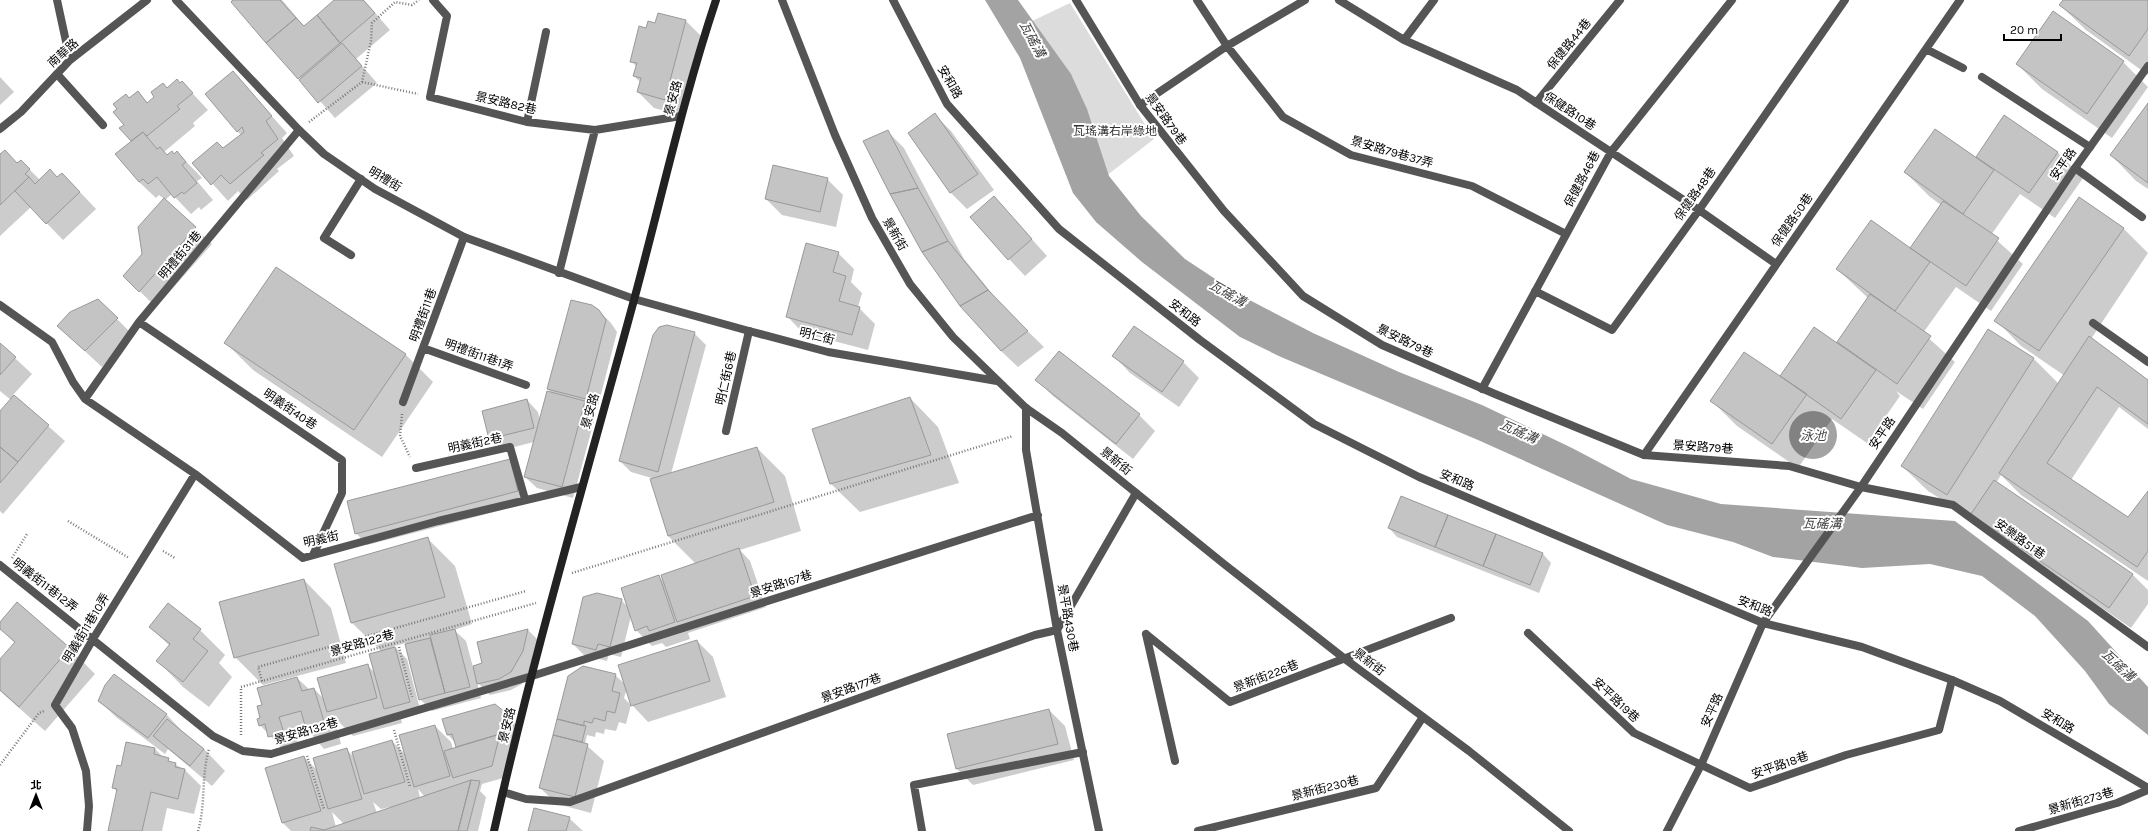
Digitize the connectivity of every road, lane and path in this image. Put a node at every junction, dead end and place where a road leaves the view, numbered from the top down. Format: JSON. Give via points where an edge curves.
{"nodes":[{"id":1,"x":57,"y":0,"type":"edge"},
{"id":2,"x":147,"y":0,"type":"edge"},
{"id":3,"x":176,"y":0,"type":"edge"},
{"id":4,"x":419,"y":0,"type":"edge"},
{"id":5,"x":433,"y":0,"type":"edge"},
{"id":6,"x":716,"y":0,"type":"edge"},
{"id":7,"x":782,"y":0,"type":"edge"},
{"id":8,"x":893,"y":0,"type":"edge"},
{"id":9,"x":1076,"y":0,"type":"edge"},
{"id":10,"x":1197,"y":0,"type":"edge"},
{"id":11,"x":1305,"y":0,"type":"edge"},
{"id":12,"x":1339,"y":0,"type":"edge"},
{"id":13,"x":1434,"y":0,"type":"edge"},
{"id":14,"x":1620,"y":0,"type":"edge"},
{"id":15,"x":1732,"y":0,"type":"edge"},
{"id":16,"x":1845,"y":0,"type":"edge"},
{"id":17,"x":1960,"y":0,"type":"edge"},
{"id":18,"x":546,"y":32,"type":"dead end"},
{"id":19,"x":1404,"y":40,"type":"junction"},
{"id":20,"x":1227,"y":46,"type":"junction"},
{"id":21,"x":1926,"y":49,"type":"junction"},
{"id":22,"x":70,"y":60,"type":"junction"},
{"id":23,"x":2148,"y":66,"type":"edge"},
{"id":24,"x":1963,"y":68,"type":"dead end"},
{"id":25,"x":57,"y":74,"type":"junction"},
{"id":26,"x":1982,"y":77,"type":"dead end"},
{"id":27,"x":362,"y":82,"type":"junction"},
{"id":28,"x":430,"y":97,"type":"junction"},
{"id":29,"x":1536,"y":103,"type":"junction"},
{"id":30,"x":1140,"y":105,"type":"junction"},
{"id":31,"x":681,"y":116,"type":"junction"},
{"id":32,"x":527,"y":122,"type":"junction"},
{"id":33,"x":103,"y":125,"type":"dead end"},
{"id":34,"x":0,"y":129,"type":"edge"},
{"id":35,"x":299,"y":130,"type":"junction"},
{"id":36,"x":594,"y":130,"type":"junction"},
{"id":37,"x":2090,"y":147,"type":"junction"},
{"id":38,"x":1611,"y":152,"type":"junction"},
{"id":39,"x":2075,"y":168,"type":"junction"},
{"id":40,"x":361,"y":179,"type":"junction"},
{"id":41,"x":1699,"y":210,"type":"junction"},
{"id":42,"x":2142,"y":216,"type":"dead end"},
{"id":43,"x":1566,"y":234,"type":"junction"},
{"id":44,"x":464,"y":237,"type":"junction"},
{"id":45,"x":351,"y":255,"type":"dead end"},
{"id":46,"x":1776,"y":264,"type":"junction"},
{"id":47,"x":560,"y":273,"type":"junction"},
{"id":48,"x":1535,"y":291,"type":"junction"},
{"id":49,"x":634,"y":299,"type":"junction"},
{"id":50,"x":0,"y":305,"type":"edge"},
{"id":51,"x":140,"y":322,"type":"junction"},
{"id":52,"x":2093,"y":323,"type":"dead end"},
{"id":53,"x":749,"y":331,"type":"junction"},
{"id":54,"x":423,"y":348,"type":"junction"},
{"id":55,"x":2148,"y":362,"type":"edge"},
{"id":56,"x":997,"y":381,"type":"junction"},
{"id":57,"x":526,"y":385,"type":"dead end"},
{"id":58,"x":1482,"y":389,"type":"junction"},
{"id":59,"x":85,"y":399,"type":"junction"},
{"id":60,"x":403,"y":402,"type":"joint"},
{"id":61,"x":1026,"y":408,"type":"junction"},
{"id":62,"x":726,"y":431,"type":"dead end"},
{"id":63,"x":1025,"y":432,"type":"junction"},
{"id":64,"x":1644,"y":455,"type":"junction"},
{"id":65,"x":416,"y":468,"type":"joint"},
{"id":66,"x":195,"y":474,"type":"junction"},
{"id":67,"x":581,"y":486,"type":"junction"},
{"id":68,"x":1861,"y":487,"type":"junction"},
{"id":69,"x":1136,"y":493,"type":"junction"},
{"id":70,"x":525,"y":499,"type":"junction"},
{"id":71,"x":1038,"y":515,"type":"junction"},
{"id":72,"x":68,"y":521,"type":"dead end"},
{"id":73,"x":27,"y":534,"type":"dead end"},
{"id":74,"x":313,"y":555,"type":"junction"},
{"id":75,"x":139,"y":564,"type":"junction"},
{"id":76,"x":2,"y":567,"type":"edge"},
{"id":77,"x":558,"y":577,"type":"junction"},
{"id":78,"x":526,"y":590,"type":"dead end"},
{"id":79,"x":551,"y":599,"type":"junction"},
{"id":80,"x":1451,"y":618,"type":"dead end"},
{"id":81,"x":1763,"y":623,"type":"junction"},
{"id":82,"x":1057,"y":630,"type":"junction"},
{"id":83,"x":1528,"y":634,"type":"dead end"},
{"id":84,"x":93,"y":639,"type":"junction"},
{"id":85,"x":399,"y":646,"type":"dead end"},
{"id":86,"x":2148,"y":647,"type":"edge"},
{"id":87,"x":1345,"y":659,"type":"junction"},
{"id":88,"x":532,"y":676,"type":"junction"},
{"id":89,"x":262,"y":680,"type":"junction"},
{"id":90,"x":1952,"y":680,"type":"junction"},
{"id":91,"x":55,"y":705,"type":"junction"},
{"id":92,"x":416,"y":711,"type":"junction"},
{"id":93,"x":1423,"y":717,"type":"junction"},
{"id":94,"x":390,"y":719,"type":"junction"},
{"id":95,"x":213,"y":736,"type":"junction"},
{"id":96,"x":304,"y":744,"type":"junction"},
{"id":97,"x":243,"y":752,"type":"junction"},
{"id":98,"x":1083,"y":752,"type":"junction"},
{"id":99,"x":1175,"y":761,"type":"dead end"},
{"id":100,"x":0,"y":765,"type":"edge"},
{"id":101,"x":1701,"y":765,"type":"junction"},
{"id":102,"x":410,"y":787,"type":"dead end"},
{"id":103,"x":2148,"y":789,"type":"edge"},
{"id":104,"x":503,"y":792,"type":"junction"},
{"id":105,"x":324,"y":809,"type":"dead end"},
{"id":106,"x":87,"y":831,"type":"edge"},
{"id":107,"x":198,"y":831,"type":"edge"},
{"id":108,"x":494,"y":831,"type":"edge"},
{"id":109,"x":922,"y":831,"type":"edge"},
{"id":110,"x":1098,"y":831,"type":"edge"},
{"id":111,"x":1198,"y":831,"type":"edge"},
{"id":112,"x":1569,"y":831,"type":"edge"},
{"id":113,"x":1667,"y":831,"type":"edge"},
{"id":114,"x":2019,"y":831,"type":"edge"}],
"edges":[{"from":1,"to":22,"type":"street"},
{"from":2,"to":22,"type":"street","name":"南華路"},
{"from":3,"to":35,"type":"street","name":"明禮街"},
{"from":4,"to":27,"type":"path","via":[[412,5],[395,2],[372,24]]},
{"from":5,"to":28,"type":"street","via":[[447,16]]},
{"from":6,"to":31,"type":"main road","name":"景安路","via":[[694,65]]},
{"from":7,"to":56,"type":"street","name":"景新街","via":[[835,135],[872,218],[910,284],[953,337]]},
{"from":8,"to":81,"type":"street","name":"安和路","via":[[947,104],[1059,229],[1200,340],[1314,424],[1419,477]]},
{"from":9,"to":30,"type":"street","name":"景安路79巷"},
{"from":10,"to":20,"type":"street","name":"景安路79巷37弄"},
{"from":11,"to":20,"type":"street"},
{"from":12,"to":19,"type":"street","name":"保健路10巷"},
{"from":13,"to":19,"type":"street"},
{"from":14,"to":29,"type":"street","name":"保健路44巷"},
{"from":15,"to":38,"type":"street","name":"保健路46巷"},
{"from":16,"to":41,"type":"street","name":"保健路48巷"},
{"from":17,"to":21,"type":"street","name":"保健路50巷"},
{"from":18,"to":32,"type":"street"},
{"from":19,"to":29,"type":"street","name":"保健路10巷","via":[[1517,90]]},
{"from":20,"to":30,"type":"street"},
{"from":20,"to":43,"type":"street","name":"景安路79巷37弄","via":[[1283,117],[1351,156],[1472,186]]},
{"from":21,"to":24,"type":"street"},
{"from":21,"to":46,"type":"street","name":"保健路50巷"},
{"from":22,"to":25,"type":"street","name":"南華路"},
{"from":23,"to":37,"type":"street","name":"安平路"},
{"from":25,"to":33,"type":"street"},
{"from":25,"to":34,"type":"street","name":"南華路","via":[[21,112]]},
{"from":26,"to":37,"type":"street"},
{"from":27,"to":28,"type":"path"},
{"from":27,"to":35,"type":"path"},
{"from":28,"to":32,"type":"street","name":"景安路82巷"},
{"from":29,"to":38,"type":"street","name":"保健路10巷"},
{"from":30,"to":58,"type":"street","name":"景安路79巷","via":[[1224,211],[1303,296],[1382,345]]},
{"from":31,"to":36,"type":"street","name":"景安路82巷"},
{"from":31,"to":49,"type":"main road","name":"景安路"},
{"from":32,"to":36,"type":"street","name":"景安路82巷"},
{"from":35,"to":40,"type":"street","name":"明禮街","via":[[324,154]]},
{"from":35,"to":51,"type":"street","name":"明禮街31巷"},
{"from":36,"to":47,"type":"street"},
{"from":37,"to":39,"type":"street","name":"安平路"},
{"from":38,"to":41,"type":"street","name":"保健路10巷"},
{"from":38,"to":43,"type":"street","name":"保健路46巷"},
{"from":39,"to":42,"type":"street"},
{"from":39,"to":68,"type":"street","name":"安平路"},
{"from":40,"to":44,"type":"street","name":"明禮街"},
{"from":40,"to":45,"type":"street","via":[[324,238]]},
{"from":41,"to":46,"type":"street","name":"保健路10巷"},
{"from":41,"to":48,"type":"street","name":"保健路48巷","via":[[1612,330]]},
{"from":43,"to":48,"type":"street","name":"保健路46巷"},
{"from":44,"to":47,"type":"street","name":"明禮街"},
{"from":44,"to":54,"type":"street","name":"明禮街11巷"},
{"from":46,"to":64,"type":"street","name":"保健路50巷"},
{"from":47,"to":49,"type":"street","name":"明禮街"},
{"from":48,"to":58,"type":"street","name":"保健路46巷"},
{"from":49,"to":53,"type":"street","name":"明仁街"},
{"from":49,"to":67,"type":"main road","name":"景安路"},
{"from":50,"to":59,"type":"street","via":[[52,342]]},
{"from":51,"to":59,"type":"street","name":"明禮街31巷"},
{"from":51,"to":74,"type":"street","name":"明義街40巷","via":[[342,460],[342,493]]},
{"from":52,"to":55,"type":"street"},
{"from":53,"to":56,"type":"street","name":"明仁街","via":[[828,352]]},
{"from":53,"to":62,"type":"street","name":"明仁街6巷"},
{"from":54,"to":57,"type":"street","name":"明禮街11巷1弄"},
{"from":54,"to":60,"type":"street","name":"明禮街11巷"},
{"from":56,"to":61,"type":"street","name":"景新街"},
{"from":58,"to":64,"type":"street","name":"景安路79巷"},
{"from":59,"to":66,"type":"street","name":"明義街"},
{"from":60,"to":65,"type":"path","via":[[400,436]]},
{"from":61,"to":63,"type":"street","name":"景平路430巷"},
{"from":61,"to":69,"type":"street","name":"景新街","via":[[1062,433]]},
{"from":63,"to":71,"type":"street","name":"景平路430巷"},
{"from":63,"to":77,"type":"path"},
{"from":64,"to":68,"type":"street","name":"景安路79巷","via":[[1789,466]]},
{"from":65,"to":70,"type":"street","name":"明義街2巷","via":[[510,447]]},
{"from":66,"to":74,"type":"street","name":"明義街","via":[[303,558]]},
{"from":66,"to":75,"type":"street","name":"明義街11巷10弄"},
{"from":67,"to":70,"type":"street","name":"明義街"},
{"from":67,"to":77,"type":"main road","name":"景安路"},
{"from":68,"to":81,"type":"street","name":"安平路"},
{"from":68,"to":86,"type":"street","name":"安樂路51巷","via":[[1953,505]]},
{"from":69,"to":82,"type":"street"},
{"from":69,"to":87,"type":"street","name":"景新街"},
{"from":70,"to":74,"type":"street","name":"明義街"},
{"from":71,"to":82,"type":"street","name":"景平路430巷"},
{"from":71,"to":88,"type":"street","name":"景安路167巷"},
{"from":72,"to":75,"type":"path"},
{"from":73,"to":76,"type":"path"},
{"from":75,"to":84,"type":"street","name":"明義街11巷10弄"},
{"from":76,"to":84,"type":"street","name":"明義街11巷12弄"},
{"from":77,"to":79,"type":"main road","name":"景安路"},
{"from":78,"to":89,"type":"path","via":[[258,666]]},
{"from":79,"to":88,"type":"main road","name":"景安路"},
{"from":79,"to":89,"type":"path","name":"景安路122巷"},
{"from":80,"to":87,"type":"street"},
{"from":81,"to":90,"type":"street","name":"安和路","via":[[1862,648]]},
{"from":81,"to":101,"type":"street","name":"安平路"},
{"from":82,"to":98,"type":"street","name":"景平路430巷"},
{"from":82,"to":104,"type":"street","name":"景安路177巷","via":[[1020,640],[570,802],[526,798]]},
{"from":83,"to":101,"type":"street","name":"安平路19巷","via":[[1634,733]]},
{"from":84,"to":91,"type":"street","name":"明義街11巷10弄"},
{"from":84,"to":95,"type":"street","name":"景安路132巷"},
{"from":85,"to":92,"type":"path"},
{"from":87,"to":93,"type":"street","name":"景新街"},
{"from":87,"to":99,"type":"street","name":"景新街226巷","via":[[1230,702],[1146,634]]},
{"from":88,"to":92,"type":"street","name":"景安路132巷"},
{"from":88,"to":104,"type":"main road","name":"景安路"},
{"from":89,"to":97,"type":"path","name":"景安路122巷","via":[[241,687]]},
{"from":90,"to":101,"type":"street","name":"安平路18巷","via":[[1939,730],[1846,755],[1750,788]]},
{"from":90,"to":103,"type":"street","name":"安和路","via":[[2000,701]]},
{"from":91,"to":100,"type":"path","via":[[39,713]]},
{"from":91,"to":106,"type":"street","via":[[72,728],[86,772],[89,806]]},
{"from":92,"to":94,"type":"street","name":"景安路132巷"},
{"from":93,"to":111,"type":"street","name":"景新街230巷","via":[[1376,788]]},
{"from":93,"to":112,"type":"street","name":"景新街"},
{"from":94,"to":96,"type":"street","name":"景安路132巷"},
{"from":94,"to":102,"type":"path"},
{"from":95,"to":97,"type":"street","name":"景安路132巷"},
{"from":95,"to":107,"type":"path","via":[[205,763],[203,815]]},
{"from":96,"to":97,"type":"street","name":"景安路132巷","via":[[271,754]]},
{"from":96,"to":105,"type":"path"},
{"from":98,"to":109,"type":"street","via":[[914,785]]},
{"from":98,"to":110,"type":"street","name":"景平路430巷"},
{"from":101,"to":113,"type":"street","name":"安平路"},
{"from":103,"to":114,"type":"street","name":"景新街273巷","via":[[2117,803]]},
{"from":104,"to":108,"type":"main road","name":"景安路"}]}
